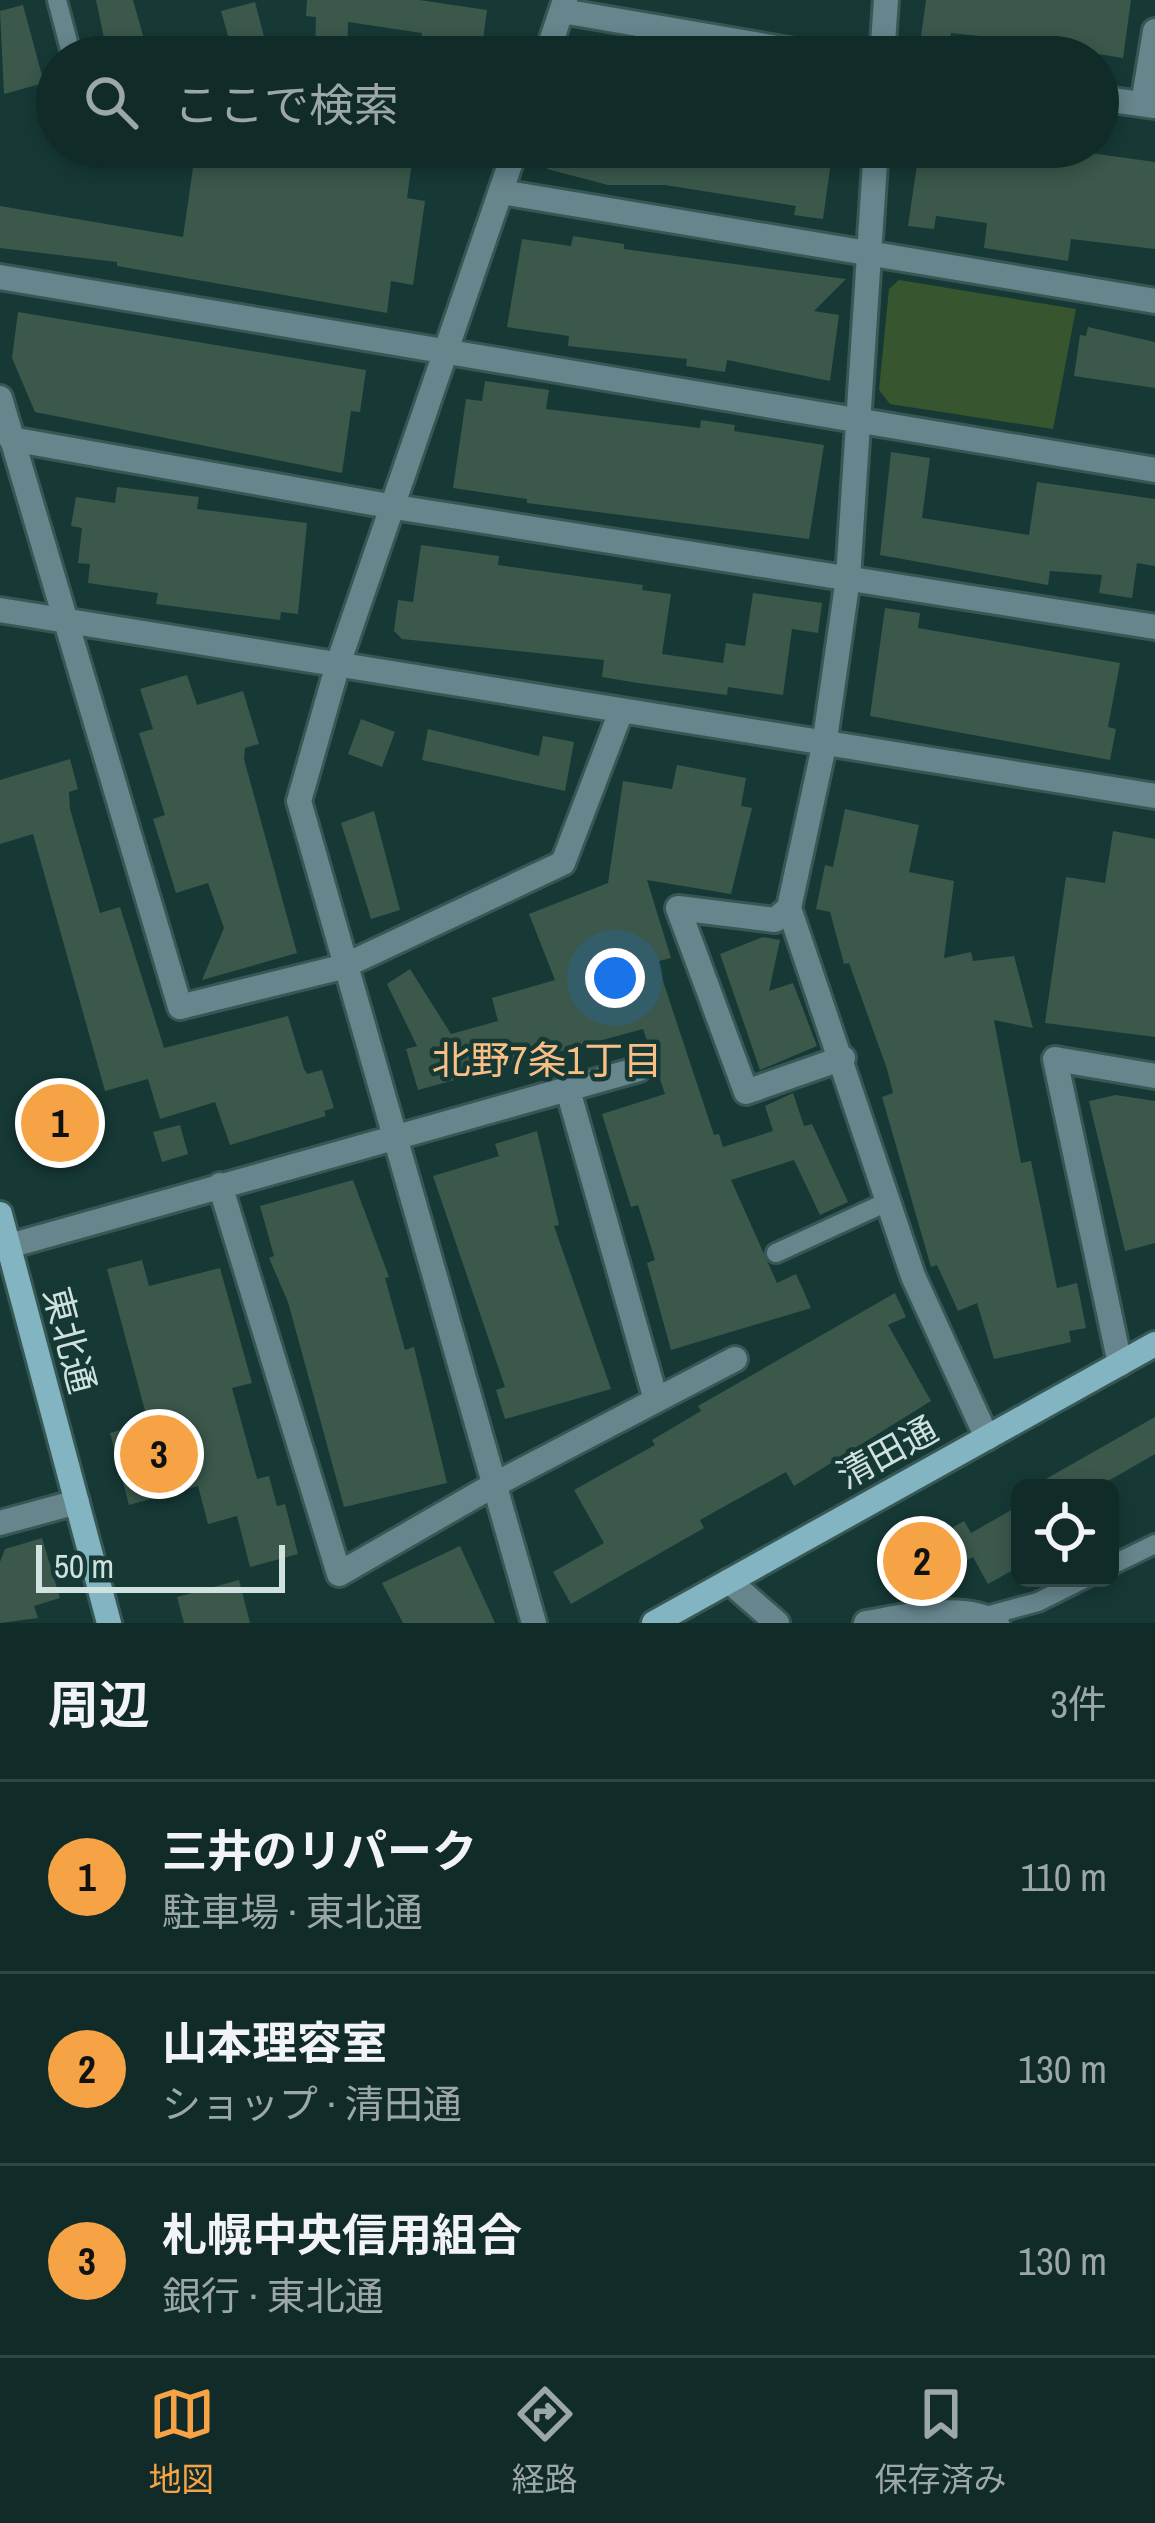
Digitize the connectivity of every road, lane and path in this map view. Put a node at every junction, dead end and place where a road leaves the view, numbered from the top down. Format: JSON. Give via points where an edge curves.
{"nodes":[{"id":1,"x":57,"y":0,"type":"edge"},
{"id":2,"x":886,"y":0,"type":"edge"},
{"id":3,"x":563,"y":6,"type":"edge"},
{"id":4,"x":1155,"y":31,"type":"edge"},
{"id":5,"x":66,"y":36,"type":"edge"},
{"id":6,"x":553,"y":36,"type":"edge"},
{"id":7,"x":719,"y":36,"type":"edge"},
{"id":8,"x":883,"y":36,"type":"edge"},
{"id":9,"x":1119,"y":101,"type":"edge"},
{"id":10,"x":1149,"y":105,"type":"edge"},
{"id":11,"x":509,"y":168,"type":"edge"},
{"id":12,"x":874,"y":168,"type":"edge"},
{"id":13,"x":501,"y":192,"type":"junction"},
{"id":14,"x":868,"y":256,"type":"junction"},
{"id":15,"x":0,"y":278,"type":"edge"},
{"id":16,"x":1155,"y":302,"type":"edge"},
{"id":17,"x":445,"y":351,"type":"junction"},
{"id":18,"x":0,"y":398,"type":"edge"},
{"id":19,"x":856,"y":418,"type":"junction"},
{"id":20,"x":11,"y":439,"type":"junction"},
{"id":21,"x":1155,"y":470,"type":"edge"},
{"id":22,"x":395,"y":507,"type":"junction"},
{"id":23,"x":848,"y":578,"type":"junction"},
{"id":24,"x":0,"y":610,"type":"edge"},
{"id":25,"x":66,"y":620,"type":"junction"},
{"id":26,"x":1155,"y":627,"type":"edge"},
{"id":27,"x":338,"y":664,"type":"junction"},
{"id":28,"x":620,"y":714,"type":"junction"},
{"id":29,"x":824,"y":746,"type":"junction"},
{"id":30,"x":1155,"y":796,"type":"edge"},
{"id":31,"x":789,"y":908,"type":"junction"},
{"id":32,"x":342,"y":967,"type":"junction"},
{"id":33,"x":842,"y":1058,"type":"junction"},
{"id":34,"x":639,"y":1070,"type":"dead end"},
{"id":35,"x":1155,"y":1076,"type":"edge"},
{"id":36,"x":568,"y":1090,"type":"junction"},
{"id":37,"x":392,"y":1137,"type":"junction"},
{"id":38,"x":220,"y":1185,"type":"junction"},
{"id":39,"x":889,"y":1201,"type":"junction"},
{"id":40,"x":0,"y":1214,"type":"edge"},
{"id":41,"x":9,"y":1246,"type":"junction"},
{"id":42,"x":776,"y":1253,"type":"dead end"},
{"id":43,"x":11,"y":1303,"type":"edge"},
{"id":44,"x":1155,"y":1344,"type":"edge"},
{"id":45,"x":736,"y":1359,"type":"dead end"},
{"id":46,"x":1120,"y":1364,"type":"junction"},
{"id":47,"x":656,"y":1400,"type":"junction"},
{"id":48,"x":987,"y":1438,"type":"junction"},
{"id":49,"x":492,"y":1486,"type":"junction"},
{"id":50,"x":77,"y":1502,"type":"junction"},
{"id":51,"x":0,"y":1523,"type":"edge"},
{"id":52,"x":1155,"y":1544,"type":"edge"},
{"id":53,"x":1119,"y":1562,"type":"edge"},
{"id":54,"x":729,"y":1581,"type":"junction"},
{"id":55,"x":1068,"y":1587,"type":"edge"},
{"id":56,"x":991,"y":1619,"type":"edge"},
{"id":57,"x":109,"y":1623,"type":"edge"},
{"id":58,"x":534,"y":1623,"type":"edge"},
{"id":59,"x":654,"y":1623,"type":"edge"},
{"id":60,"x":777,"y":1623,"type":"edge"},
{"id":61,"x":866,"y":1623,"type":"edge"}],
"edges":[{"from":1,"to":5,"type":"lane"},
{"from":2,"to":8,"type":"street"},
{"from":3,"to":6,"type":"street"},
{"from":3,"to":7,"type":"street"},
{"from":4,"to":10,"type":"street"},
{"from":9,"to":10,"type":"street"},
{"from":11,"to":13,"type":"street"},
{"from":12,"to":14,"type":"street"},
{"from":13,"to":14,"type":"street"},
{"from":13,"to":17,"type":"street"},
{"from":14,"to":16,"type":"street"},
{"from":14,"to":19,"type":"street"},
{"from":15,"to":17,"type":"street"},
{"from":17,"to":19,"type":"street"},
{"from":17,"to":22,"type":"street"},
{"from":18,"to":20,"type":"street"},
{"from":19,"to":21,"type":"street"},
{"from":19,"to":23,"type":"street"},
{"from":20,"to":22,"type":"street"},
{"from":20,"to":25,"type":"street"},
{"from":22,"to":23,"type":"street"},
{"from":22,"to":27,"type":"street"},
{"from":23,"to":26,"type":"street"},
{"from":23,"to":29,"type":"street"},
{"from":24,"to":25,"type":"street"},
{"from":25,"to":27,"type":"street"},
{"from":25,"to":32,"type":"street","via":[[180,1007]]},
{"from":27,"to":28,"type":"street"},
{"from":27,"to":32,"type":"street","via":[[299,801]]},
{"from":28,"to":29,"type":"street"},
{"from":28,"to":32,"type":"street","via":[[563,863]]},
{"from":29,"to":30,"type":"street"},
{"from":29,"to":31,"type":"street"},
{"from":31,"to":33,"type":"street"},
{"from":31,"to":33,"type":"street","via":[[775,920],[678,908],[746,1092]]},
{"from":32,"to":37,"type":"street"},
{"from":33,"to":39,"type":"street"},
{"from":34,"to":36,"type":"street"},
{"from":35,"to":46,"type":"street","via":[[1055,1059]]},
{"from":36,"to":37,"type":"street"},
{"from":36,"to":47,"type":"street"},
{"from":37,"to":38,"type":"street"},
{"from":37,"to":49,"type":"street"},
{"from":38,"to":41,"type":"street"},
{"from":38,"to":49,"type":"street","via":[[339,1574]]},
{"from":39,"to":42,"type":"lane"},
{"from":39,"to":48,"type":"street"},
{"from":40,"to":41,"type":"street","name":"東北通"},
{"from":41,"to":43,"type":"street","name":"東北通"},
{"from":43,"to":50,"type":"street","name":"東北通"},
{"from":44,"to":46,"type":"street","name":"清田通"},
{"from":45,"to":47,"type":"street"},
{"from":46,"to":48,"type":"street","name":"清田通"},
{"from":47,"to":49,"type":"street"},
{"from":48,"to":54,"type":"street","name":"清田通"},
{"from":49,"to":58,"type":"street"},
{"from":50,"to":51,"type":"street"},
{"from":50,"to":57,"type":"street","name":"東北通"},
{"from":52,"to":53,"type":"lane"},
{"from":54,"to":59,"type":"street","name":"清田通"},
{"from":54,"to":60,"type":"street"},
{"from":55,"to":56,"type":"lane"},
{"from":56,"to":61,"type":"street","via":[[923,1614]]}]}
